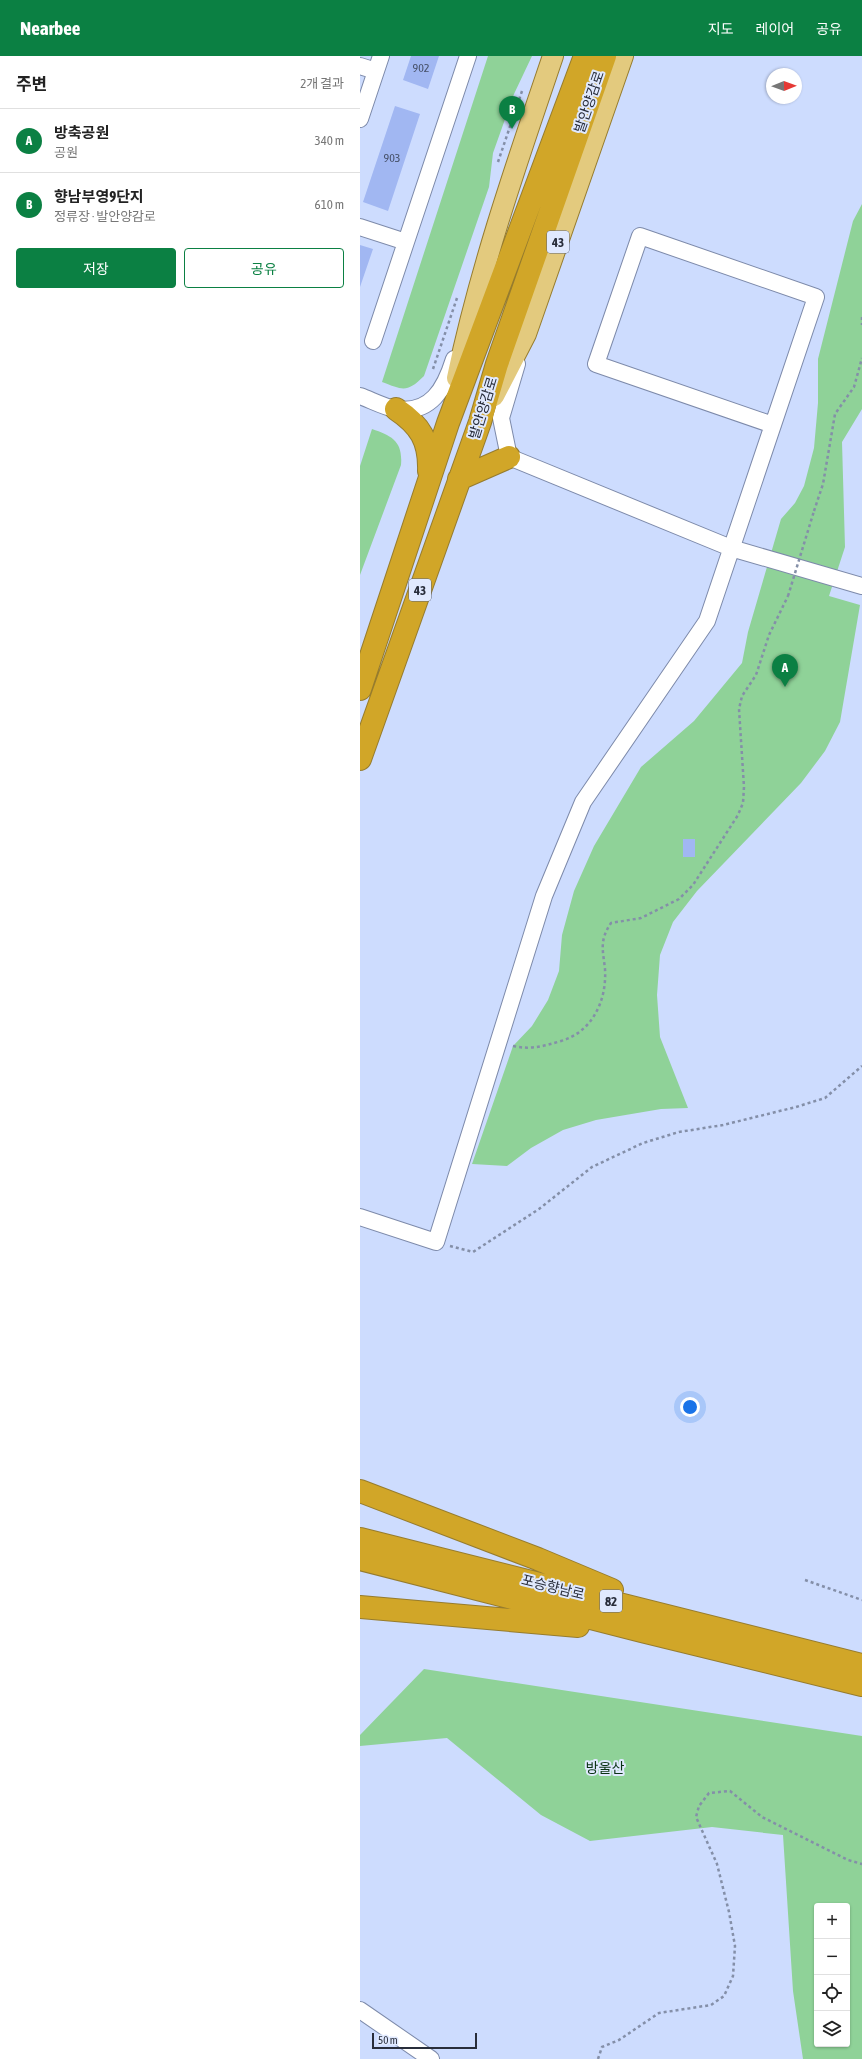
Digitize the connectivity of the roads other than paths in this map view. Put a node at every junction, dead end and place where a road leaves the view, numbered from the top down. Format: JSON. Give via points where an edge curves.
{"nodes":[{"id":1,"x":468,"y":56,"type":"edge"},
{"id":2,"x":553,"y":56,"type":"edge"},
{"id":3,"x":585,"y":56,"type":"edge"},
{"id":4,"x":605,"y":56,"type":"edge"},
{"id":5,"x":623,"y":56,"type":"edge"},
{"id":6,"x":378,"y":63,"type":"edge"},
{"id":7,"x":360,"y":66,"type":"edge"},
{"id":8,"x":360,"y":119,"type":"edge"},
{"id":9,"x":360,"y":227,"type":"edge"},
{"id":10,"x":497,"y":227,"type":"junction"},
{"id":11,"x":406,"y":242,"type":"junction"},
{"id":12,"x":526,"y":334,"type":"junction"},
{"id":13,"x":373,"y":341,"type":"dead end"},
{"id":14,"x":360,"y":396,"type":"edge"},
{"id":15,"x":396,"y":409,"type":"junction"},
{"id":16,"x":480,"y":422,"type":"junction"},
{"id":17,"x":448,"y":423,"type":"junction"},
{"id":18,"x":772,"y":425,"type":"junction"},
{"id":19,"x":509,"y":457,"type":"junction"},
{"id":20,"x":429,"y":477,"type":"junction"},
{"id":21,"x":459,"y":479,"type":"junction"},
{"id":22,"x":731,"y":548,"type":"junction"},
{"id":23,"x":862,"y":586,"type":"edge"},
{"id":24,"x":360,"y":689,"type":"edge"},
{"id":25,"x":360,"y":759,"type":"edge"},
{"id":26,"x":360,"y":1216,"type":"edge"},
{"id":27,"x":360,"y":1491,"type":"edge"},
{"id":28,"x":360,"y":1539,"type":"edge"},
{"id":29,"x":360,"y":1559,"type":"edge"},
{"id":30,"x":360,"y":1607,"type":"edge"},
{"id":31,"x":676,"y":1617,"type":"junction"},
{"id":32,"x":642,"y":1631,"type":"junction"},
{"id":33,"x":862,"y":1665,"type":"edge"},
{"id":34,"x":862,"y":1685,"type":"edge"},
{"id":35,"x":360,"y":2010,"type":"edge"},
{"id":36,"x":431,"y":2059,"type":"edge"}],
"edges":[{"from":1,"to":11,"type":"street"},
{"from":2,"to":10,"type":"main road","number":"43"},
{"from":3,"to":17,"type":"highway","name":"발안양감로"},
{"from":4,"to":16,"type":"highway","name":"발안양감로","via":[[497,364]]},
{"from":5,"to":12,"type":"main road","number":"43"},
{"from":6,"to":7,"type":"street"},
{"from":6,"to":8,"type":"street"},
{"from":9,"to":11,"type":"street"},
{"from":10,"to":15,"type":"street","via":[[445,384],[436,397],[425,406]]},
{"from":10,"to":17,"type":"main road","number":"43","via":[[468,329]]},
{"from":11,"to":13,"type":"street"},
{"from":12,"to":16,"type":"main road","number":"43"},
{"from":12,"to":19,"type":"street","via":[[501,418]]},
{"from":14,"to":15,"type":"street"},
{"from":15,"to":20,"type":"highway","via":[[420,430],[430,459]]},
{"from":16,"to":21,"type":"highway","name":"발안양감로","number":"43"},
{"from":17,"to":20,"type":"highway","name":"발안양감로","number":"43"},
{"from":18,"to":18,"type":"street","via":[[596,364],[640,236],[816,297]]},
{"from":18,"to":22,"type":"street"},
{"from":19,"to":21,"type":"highway"},
{"from":19,"to":22,"type":"street"},
{"from":20,"to":24,"type":"highway","name":"발안양감로","number":"43"},
{"from":21,"to":25,"type":"highway","name":"발안양감로","number":"43"},
{"from":22,"to":23,"type":"street"},
{"from":22,"to":26,"type":"street","via":[[707,621],[583,802],[544,896],[436,1242]]},
{"from":27,"to":31,"type":"highway","via":[[538,1559]]},
{"from":28,"to":31,"type":"highway","name":"포승향남로","number":"82"},
{"from":29,"to":32,"type":"highway","name":"포승향남로","number":"82"},
{"from":30,"to":32,"type":"highway"},
{"from":31,"to":33,"type":"highway","name":"포승향남로","number":"82"},
{"from":32,"to":34,"type":"highway","name":"포승향남로","number":"82"},
{"from":35,"to":36,"type":"street"}]}
